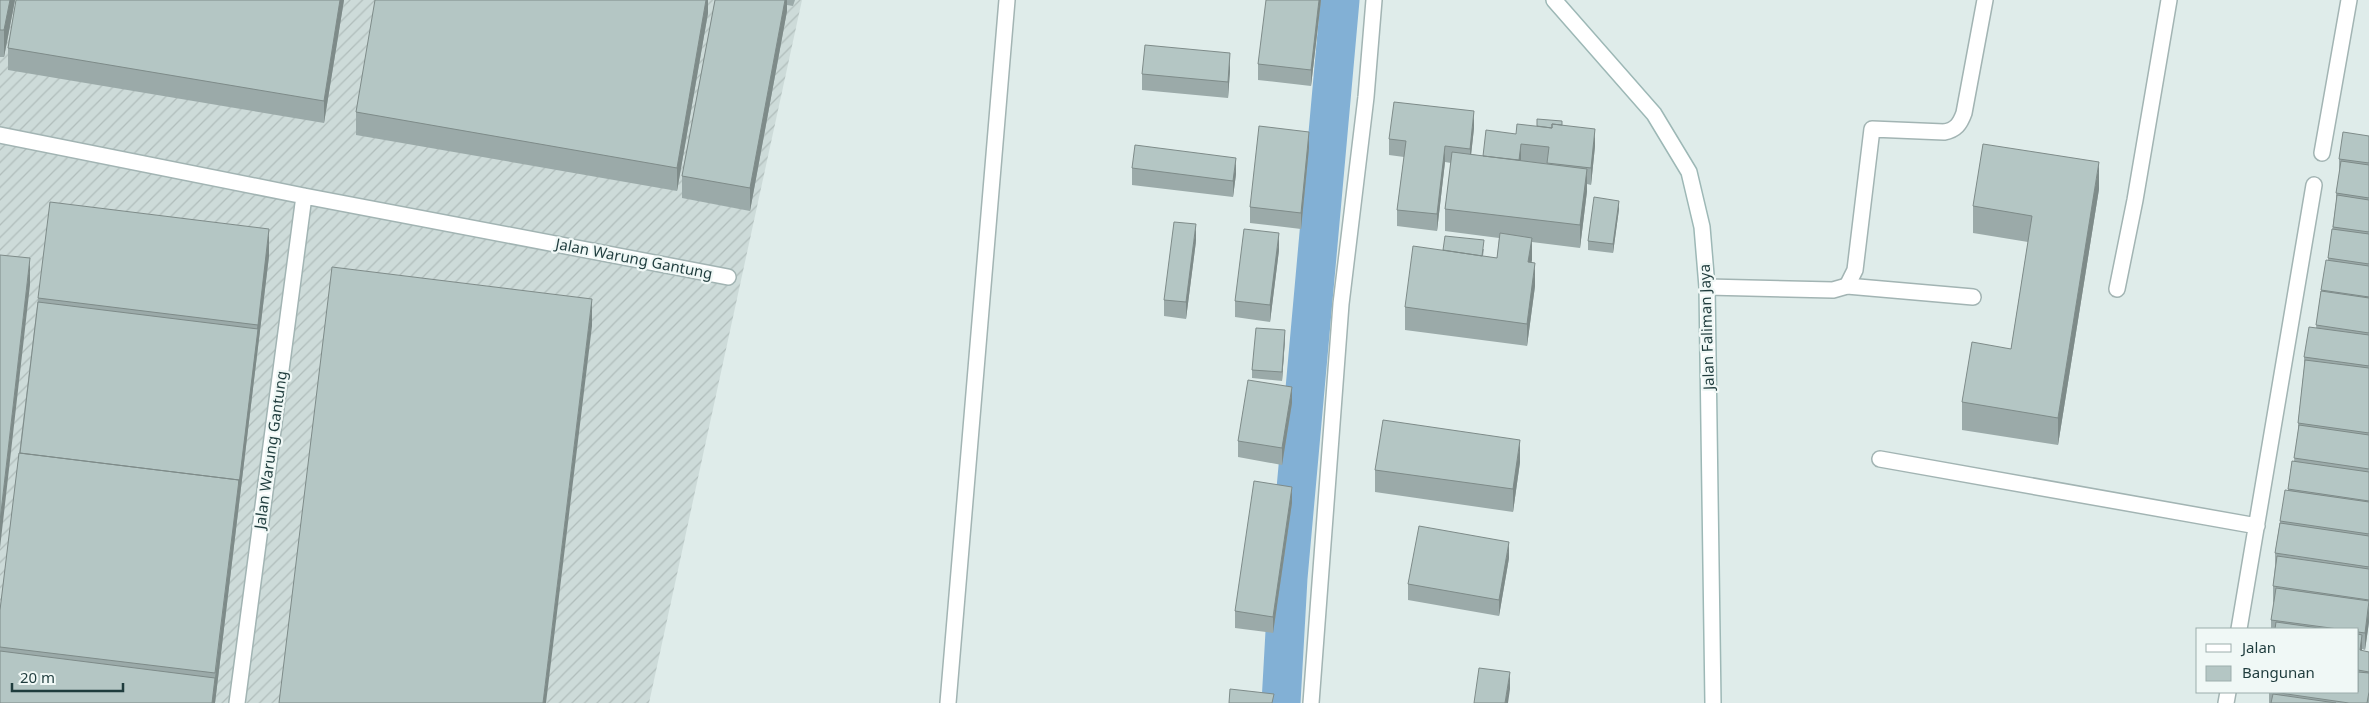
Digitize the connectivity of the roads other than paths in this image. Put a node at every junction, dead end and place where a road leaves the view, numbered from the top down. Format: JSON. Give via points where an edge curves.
{"nodes":[{"id":1,"x":1007,"y":0,"type":"edge"},
{"id":2,"x":1374,"y":0,"type":"edge"},
{"id":3,"x":1554,"y":0,"type":"edge"},
{"id":4,"x":1985,"y":0,"type":"edge"},
{"id":5,"x":2169,"y":0,"type":"edge"},
{"id":6,"x":2349,"y":0,"type":"edge"},
{"id":7,"x":0,"y":135,"type":"edge"},
{"id":8,"x":2322,"y":153,"type":"dead end"},
{"id":9,"x":2314,"y":185,"type":"dead end"},
{"id":10,"x":304,"y":196,"type":"junction"},
{"id":11,"x":728,"y":277,"type":"dead end"},
{"id":12,"x":1707,"y":287,"type":"junction"},
{"id":13,"x":1840,"y":288,"type":"junction"},
{"id":14,"x":2117,"y":289,"type":"dead end"},
{"id":15,"x":1973,"y":297,"type":"dead end"},
{"id":16,"x":1880,"y":459,"type":"dead end"},
{"id":17,"x":2257,"y":526,"type":"junction"},
{"id":18,"x":2239,"y":628,"type":"edge"},
{"id":19,"x":237,"y":703,"type":"edge"},
{"id":20,"x":948,"y":703,"type":"edge"},
{"id":21,"x":1311,"y":703,"type":"edge"},
{"id":22,"x":1713,"y":703,"type":"edge"}],
"edges":[{"from":1,"to":20,"type":"street"},
{"from":2,"to":21,"type":"street","via":[[1342,304]]},
{"from":3,"to":12,"type":"street","name":"Jalan Faliman Jaya","via":[[1654,114],[1689,172],[1702,227]]},
{"from":4,"to":13,"type":"street","via":[[1960,124],[1953,131],[1944,132],[1872,129],[1856,270]]},
{"from":5,"to":14,"type":"street"},
{"from":6,"to":8,"type":"street"},
{"from":7,"to":10,"type":"street","name":"Jalan Warung Gantung"},
{"from":9,"to":17,"type":"street"},
{"from":10,"to":11,"type":"street","name":"Jalan Warung Gantung"},
{"from":10,"to":19,"type":"street","name":"Jalan Warung Gantung"},
{"from":12,"to":13,"type":"street"},
{"from":12,"to":22,"type":"street","name":"Jalan Faliman Jaya"},
{"from":13,"to":15,"type":"street"},
{"from":16,"to":17,"type":"street"},
{"from":17,"to":18,"type":"street"}]}
